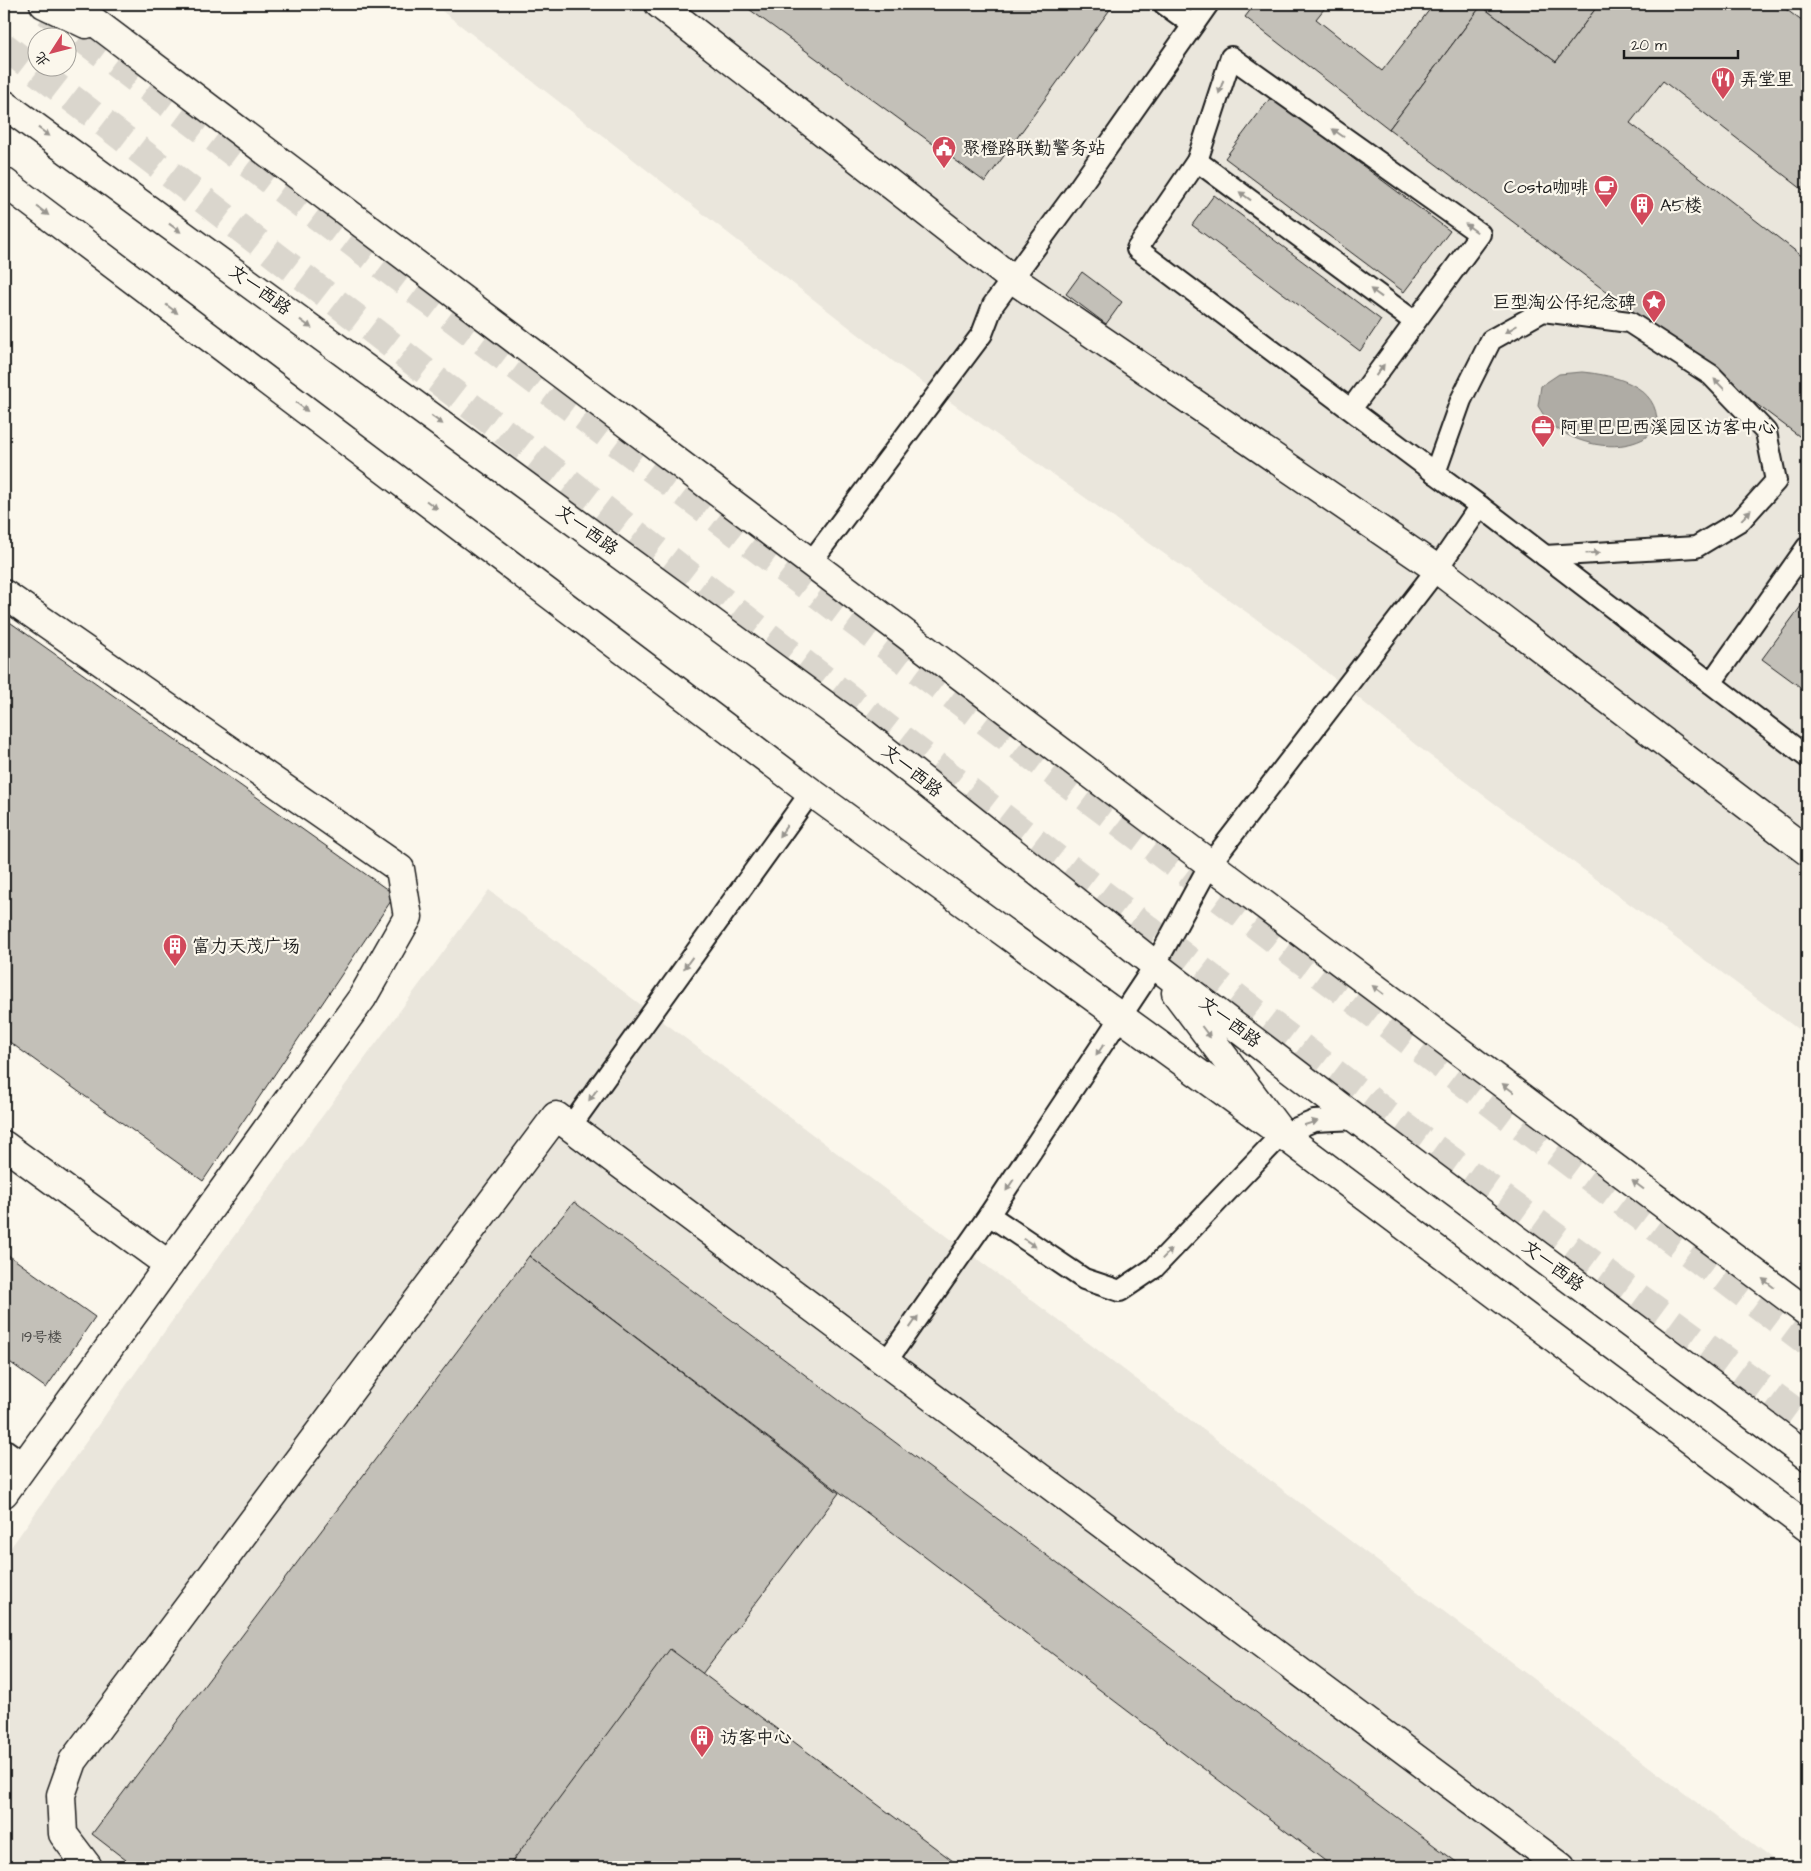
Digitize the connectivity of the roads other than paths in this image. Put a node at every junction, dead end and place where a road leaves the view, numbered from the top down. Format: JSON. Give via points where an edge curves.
{"nodes":[{"id":1,"x":44,"y":4,"type":"edge"},
{"id":2,"x":71,"y":4,"type":"edge"},
{"id":3,"x":658,"y":4,"type":"edge"},
{"id":4,"x":1164,"y":4,"type":"edge"},
{"id":5,"x":1208,"y":4,"type":"edge"},
{"id":6,"x":1193,"y":25,"type":"junction"},
{"id":7,"x":119,"y":40,"type":"junction"},
{"id":8,"x":4,"y":104,"type":"edge"},
{"id":9,"x":1197,"y":160,"type":"junction"},
{"id":10,"x":4,"y":182,"type":"edge"},
{"id":11,"x":1011,"y":278,"type":"junction"},
{"id":12,"x":1415,"y":322,"type":"junction"},
{"id":13,"x":1351,"y":409,"type":"junction"},
{"id":14,"x":1434,"y":473,"type":"junction"},
{"id":15,"x":1480,"y":506,"type":"junction"},
{"id":16,"x":1807,"y":548,"type":"edge"},
{"id":17,"x":1545,"y":556,"type":"junction"},
{"id":18,"x":811,"y":562,"type":"junction"},
{"id":19,"x":1437,"y":569,"type":"junction"},
{"id":20,"x":4,"y":594,"type":"edge"},
{"id":21,"x":1711,"y":683,"type":"junction"},
{"id":22,"x":1807,"y":757,"type":"edge"},
{"id":23,"x":811,"y":792,"type":"junction"},
{"id":24,"x":1807,"y":851,"type":"edge"},
{"id":25,"x":1210,"y":864,"type":"junction"},
{"id":26,"x":1155,"y":965,"type":"junction"},
{"id":27,"x":1121,"y":1017,"type":"junction"},
{"id":28,"x":1356,"y":1119,"type":"junction"},
{"id":29,"x":570,"y":1127,"type":"junction"},
{"id":30,"x":1282,"y":1134,"type":"junction"},
{"id":31,"x":4,"y":1145,"type":"edge"},
{"id":32,"x":990,"y":1216,"type":"junction"},
{"id":33,"x":169,"y":1265,"type":"junction"},
{"id":34,"x":1807,"y":1312,"type":"edge"},
{"id":35,"x":886,"y":1362,"type":"junction"},
{"id":36,"x":1807,"y":1456,"type":"edge"},
{"id":37,"x":14,"y":1457,"type":"edge"},
{"id":38,"x":4,"y":1493,"type":"edge"},
{"id":39,"x":1807,"y":1527,"type":"edge"},
{"id":40,"x":88,"y":1867,"type":"edge"},
{"id":41,"x":1561,"y":1867,"type":"edge"}],
"edges":[{"from":1,"to":7,"type":"main road"},
{"from":2,"to":7,"type":"main road"},
{"from":3,"to":11,"type":"main road"},
{"from":4,"to":6,"type":"lane"},
{"from":5,"to":6,"type":"lane"},
{"from":6,"to":11,"type":"lane","via":[[1071,199]]},
{"from":7,"to":18,"type":"main road"},
{"from":8,"to":26,"type":"main road","name":"文一西路","one_way":true,"via":[[862,732]]},
{"from":12,"to":9,"type":"lane","one_way":true},
{"from":12,"to":9,"type":"lane","one_way":true,"via":[[1480,234],[1231,57]]},
{"from":9,"to":13,"type":"lane","via":[[1137,249]]},
{"from":10,"to":23,"type":"main road","one_way":true},
{"from":11,"to":18,"type":"lane","via":[[992,305],[982,334]]},
{"from":11,"to":19,"type":"main road"},
{"from":13,"to":12,"type":"lane","one_way":true},
{"from":13,"to":14,"type":"lane"},
{"from":14,"to":15,"type":"lane"},
{"from":17,"to":14,"type":"lane","one_way":true,"via":[[1696,547],[1741,520],[1776,481],[1766,432],[1711,375],[1629,322],[1543,311],[1491,340],[1461,400]]},
{"from":15,"to":17,"type":"lane"},
{"from":15,"to":19,"type":"lane"},
{"from":16,"to":21,"type":"lane"},
{"from":17,"to":21,"type":"lane"},
{"from":18,"to":25,"type":"main road"},
{"from":19,"to":24,"type":"main road"},
{"from":19,"to":25,"type":"lane"},
{"from":20,"to":33,"type":"main road","via":[[400,869],[408,917],[367,990]]},
{"from":21,"to":22,"type":"lane"},
{"from":23,"to":27,"type":"main road"},
{"from":23,"to":29,"type":"lane","one_way":true},
{"from":25,"to":26,"type":"lane"},
{"from":34,"to":25,"type":"main road","one_way":true},
{"from":26,"to":27,"type":"lane"},
{"from":26,"to":28,"type":"main road","name":"文一西路"},
{"from":26,"to":30,"type":"main road","one_way":true},
{"from":27,"to":30,"type":"main road"},
{"from":27,"to":32,"type":"lane","one_way":true},
{"from":30,"to":28,"type":"lane","one_way":true,"via":[[1314,1120]]},
{"from":28,"to":36,"type":"main road","name":"文一西路"},
{"from":29,"to":35,"type":"main road"},
{"from":29,"to":40,"type":"main road","via":[[556,1116],[73,1761],[61,1794],[63,1834]]},
{"from":32,"to":30,"type":"lane","one_way":true,"via":[[1084,1279],[1120,1291],[1154,1268]]},
{"from":30,"to":39,"type":"main road"},
{"from":31,"to":33,"type":"main road"},
{"from":35,"to":32,"type":"lane","one_way":true},
{"from":33,"to":37,"type":"main road"},
{"from":35,"to":41,"type":"main road"},
{"from":37,"to":38,"type":"main road"}]}
